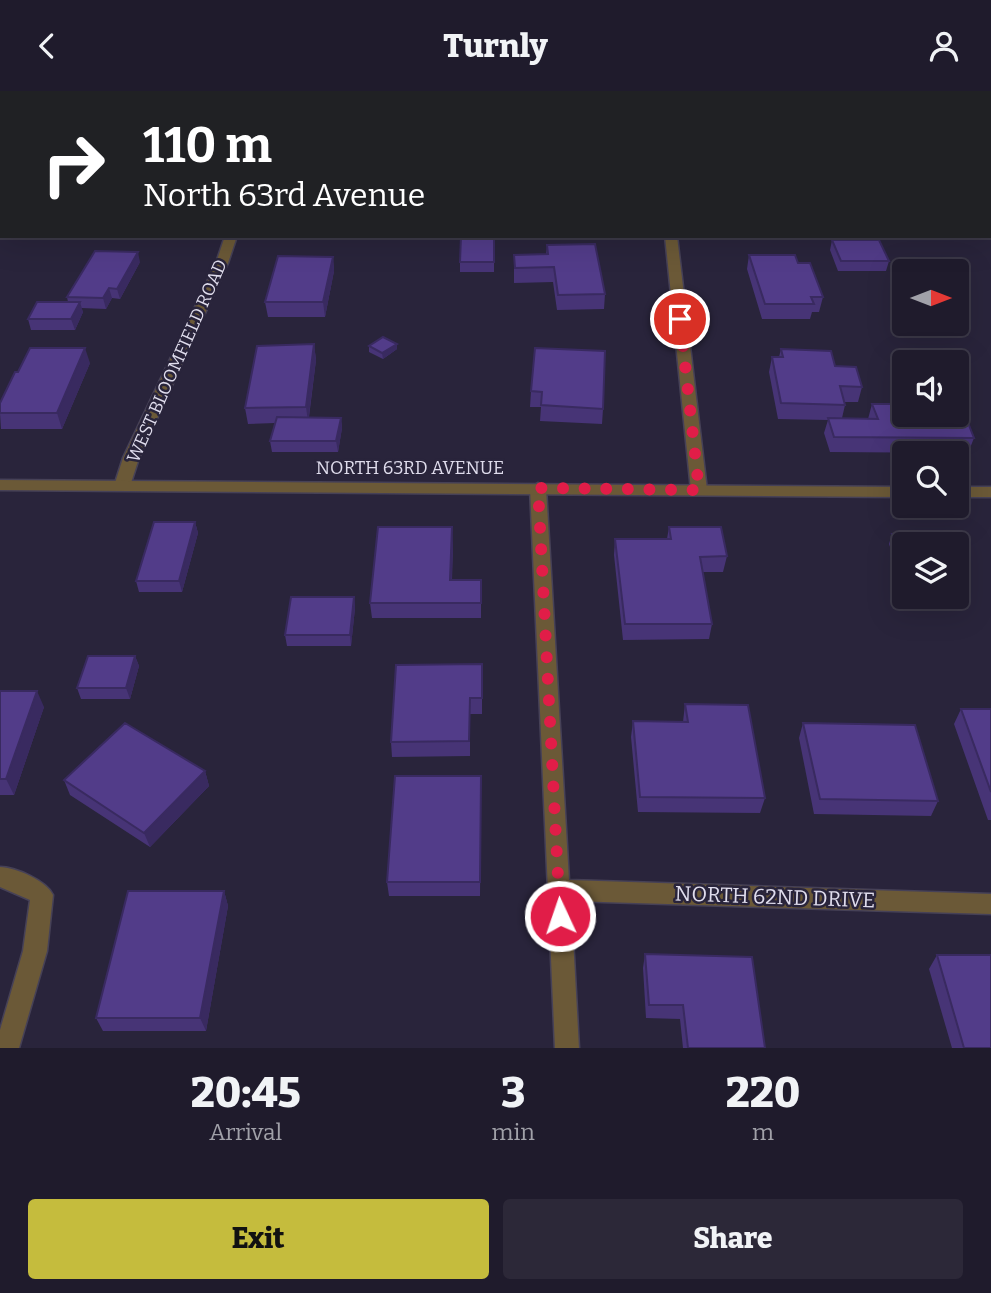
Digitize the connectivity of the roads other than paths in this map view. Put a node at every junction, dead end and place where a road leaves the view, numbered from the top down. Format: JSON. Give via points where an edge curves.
{"nodes":[{"id":1,"x":230,"y":238,"type":"edge"},
{"id":2,"x":671,"y":238,"type":"edge"},
{"id":3,"x":0,"y":485,"type":"edge"},
{"id":4,"x":122,"y":486,"type":"junction"},
{"id":5,"x":538,"y":488,"type":"junction"},
{"id":6,"x":699,"y":490,"type":"junction"},
{"id":7,"x":892,"y":492,"type":"edge"},
{"id":8,"x":969,"y":492,"type":"edge"},
{"id":9,"x":991,"y":492,"type":"edge"},
{"id":10,"x":0,"y":877,"type":"edge"},
{"id":11,"x":558,"y":890,"type":"junction"},
{"id":12,"x":991,"y":904,"type":"edge"},
{"id":13,"x":7,"y":1048,"type":"edge"},
{"id":14,"x":567,"y":1048,"type":"edge"}],
"edges":[{"from":1,"to":4,"type":"street","name":"WEST BLOOMFIELD ROAD"},
{"from":2,"to":6,"type":"street"},
{"from":3,"to":4,"type":"street","name":"NORTH 63RD AVENUE"},
{"from":4,"to":5,"type":"street","name":"NORTH 63RD AVENUE"},
{"from":5,"to":6,"type":"street","name":"NORTH 63RD AVENUE"},
{"from":5,"to":11,"type":"street"},
{"from":6,"to":7,"type":"street","name":"NORTH 63RD AVENUE"},
{"from":8,"to":9,"type":"street"},
{"from":10,"to":13,"type":"street","via":[[42,895],[35,951]]},
{"from":11,"to":12,"type":"street","name":"NORTH 62ND DRIVE"},
{"from":11,"to":14,"type":"street"}]}
